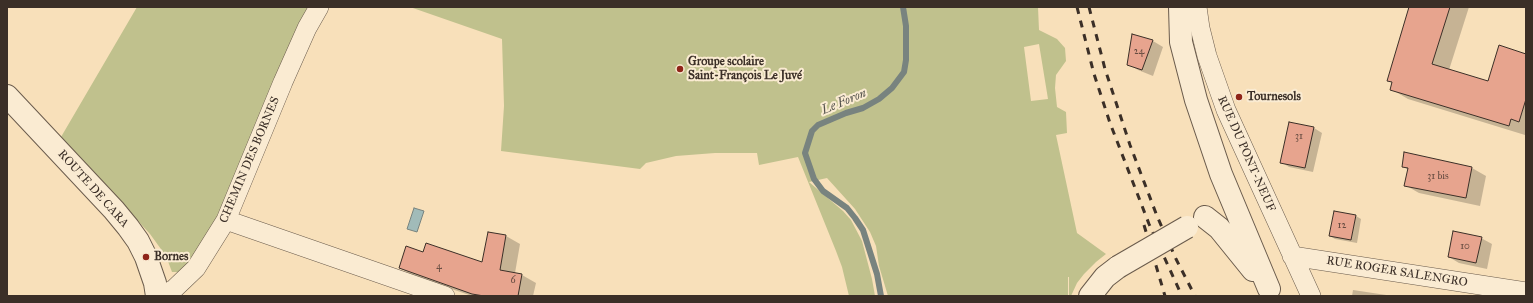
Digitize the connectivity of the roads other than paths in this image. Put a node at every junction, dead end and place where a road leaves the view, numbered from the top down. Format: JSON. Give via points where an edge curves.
{"nodes":[{"id":1,"x":319,"y":7,"type":"edge"},
{"id":2,"x":1180,"y":7,"type":"edge"},
{"id":3,"x":1197,"y":7,"type":"edge"},
{"id":4,"x":7,"y":96,"type":"edge"},
{"id":5,"x":1220,"y":174,"type":"junction"},
{"id":6,"x":226,"y":220,"type":"junction"},
{"id":7,"x":1196,"y":222,"type":"junction"},
{"id":8,"x":1292,"y":256,"type":"junction"},
{"id":9,"x":1271,"y":292,"type":"edge"},
{"id":10,"x":1526,"y":292,"type":"edge"},
{"id":11,"x":158,"y":296,"type":"edge"},
{"id":12,"x":445,"y":296,"type":"edge"},
{"id":13,"x":1090,"y":296,"type":"edge"},
{"id":14,"x":1311,"y":296,"type":"edge"}],
"edges":[{"from":1,"to":6,"type":"street","name":"CHEMIN DES BORNES","via":[[283,82]]},
{"from":2,"to":5,"type":"street","name":"RUE DU PONT-NEUF","via":[[1181,42],[1188,73]]},
{"from":3,"to":8,"type":"street","name":"RUE DU PONT-NEUF","via":[[1202,37],[1220,96]]},
{"from":4,"to":11,"type":"street","name":"ROUTE DE CARA","via":[[128,227],[146,256]]},
{"from":5,"to":7,"type":"street","via":[[1221,198],[1216,207]]},
{"from":5,"to":9,"type":"street"},
{"from":6,"to":11,"type":"street","name":"CHEMIN DES BORNES","via":[[196,268],[173,290]]},
{"from":6,"to":12,"type":"street"},
{"from":7,"to":9,"type":"street","via":[[1223,233]]},
{"from":7,"to":13,"type":"street","bridge":true,"via":[[1118,267],[1105,277]]},
{"from":8,"to":10,"type":"street","name":"RUE ROGER SALENGRO"},
{"from":8,"to":14,"type":"street","name":"RUE DU PONT-NEUF"}]}
